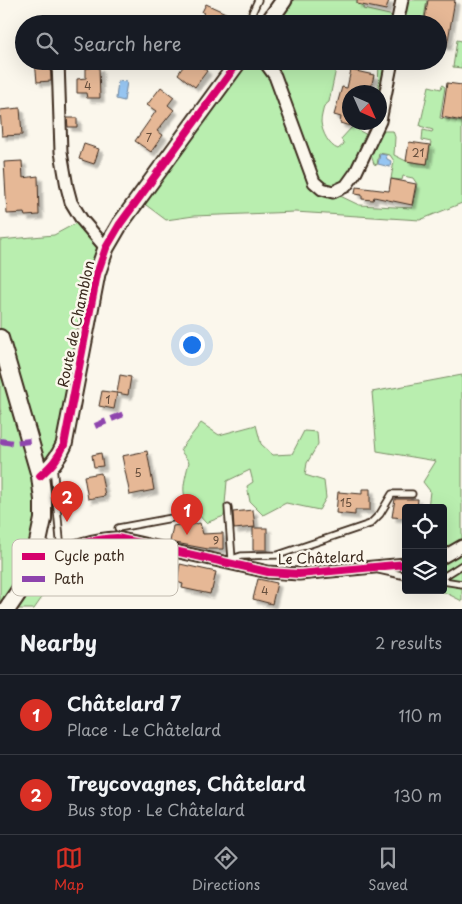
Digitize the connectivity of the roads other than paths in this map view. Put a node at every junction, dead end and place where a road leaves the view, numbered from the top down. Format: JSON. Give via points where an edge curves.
{"nodes":[{"id":1,"x":258,"y":0,"type":"edge"},
{"id":2,"x":284,"y":0,"type":"edge"},
{"id":3,"x":402,"y":0,"type":"edge"},
{"id":4,"x":250,"y":15,"type":"edge"},
{"id":5,"x":273,"y":15,"type":"edge"},
{"id":6,"x":399,"y":15,"type":"edge"},
{"id":7,"x":58,"y":70,"type":"edge"},
{"id":8,"x":229,"y":70,"type":"edge"},
{"id":9,"x":271,"y":70,"type":"edge"},
{"id":10,"x":390,"y":70,"type":"edge"},
{"id":11,"x":106,"y":248,"type":"junction"},
{"id":12,"x":0,"y":338,"type":"edge"},
{"id":13,"x":53,"y":465,"type":"junction"},
{"id":14,"x":40,"y":476,"type":"junction"},
{"id":15,"x":412,"y":494,"type":"dead end"},
{"id":16,"x":228,"y":508,"type":"dead end"},
{"id":17,"x":172,"y":518,"type":"dead end"},
{"id":18,"x":118,"y":528,"type":"dead end"},
{"id":19,"x":39,"y":539,"type":"edge"},
{"id":20,"x":60,"y":539,"type":"edge"},
{"id":21,"x":109,"y":539,"type":"edge"},
{"id":22,"x":122,"y":539,"type":"edge"},
{"id":23,"x":462,"y":546,"type":"edge"},
{"id":24,"x":178,"y":550,"type":"edge"},
{"id":25,"x":447,"y":555,"type":"edge"},
{"id":26,"x":230,"y":561,"type":"junction"},
{"id":27,"x":402,"y":564,"type":"edge"},
{"id":28,"x":462,"y":565,"type":"edge"},
{"id":29,"x":372,"y":568,"type":"junction"},
{"id":30,"x":447,"y":574,"type":"edge"},
{"id":31,"x":402,"y":575,"type":"edge"},
{"id":32,"x":447,"y":582,"type":"edge"},
{"id":33,"x":462,"y":584,"type":"edge"},
{"id":34,"x":16,"y":596,"type":"edge"},
{"id":35,"x":7,"y":609,"type":"edge"}],
"edges":[{"from":1,"to":4,"type":"lane"},
{"from":2,"to":5,"type":"street"},
{"from":3,"to":6,"type":"street"},
{"from":7,"to":11,"type":"street","via":[[61,152],[71,202]]},
{"from":8,"to":11,"type":"street","name":"Route de Chamblon"},
{"from":9,"to":10,"type":"street","via":[[314,182],[333,192],[346,186],[373,138],[380,121]]},
{"from":11,"to":13,"type":"street","name":"Route de Chamblon","via":[[89,310],[64,445]]},
{"from":12,"to":14,"type":"main road"},
{"from":13,"to":14,"type":"street","name":"Route de Chamblon"},
{"from":13,"to":20,"type":"lane"},
{"from":14,"to":19,"type":"main road","via":[[43,519]]},
{"from":15,"to":26,"type":"lane","via":[[392,494],[370,524],[278,555],[241,556]]},
{"from":16,"to":26,"type":"lane"},
{"from":17,"to":18,"type":"lane"},
{"from":21,"to":22,"type":"street","name":"Le Châtelard"},
{"from":23,"to":25,"type":"street"},
{"from":24,"to":26,"type":"street","name":"Le Châtelard"},
{"from":26,"to":29,"type":"street","name":"Le Châtelard","via":[[268,572],[299,574]]},
{"from":27,"to":29,"type":"street","name":"Le Châtelard"},
{"from":28,"to":30,"type":"lane"},
{"from":29,"to":31,"type":"lane"},
{"from":32,"to":33,"type":"lane"},
{"from":34,"to":35,"type":"main road"}]}
